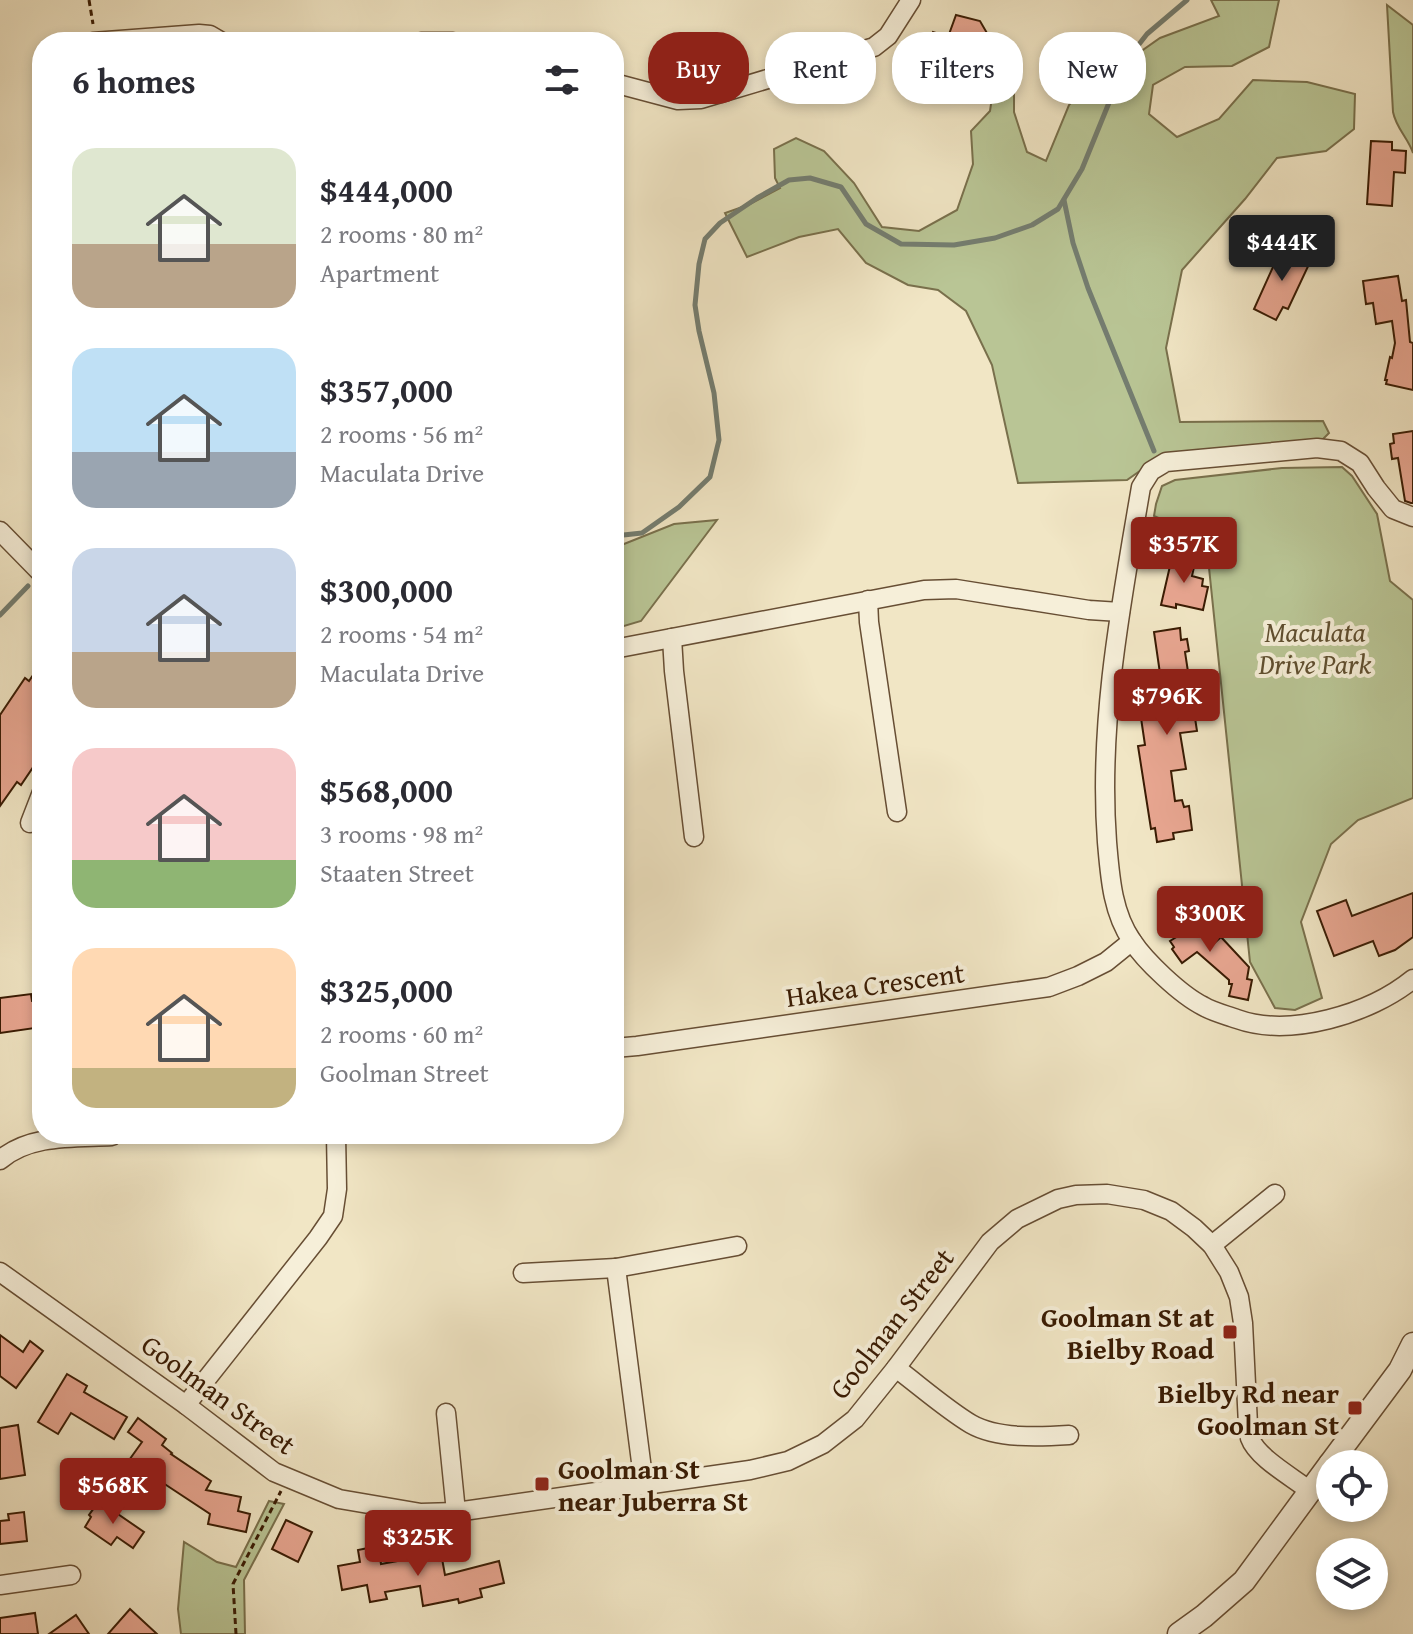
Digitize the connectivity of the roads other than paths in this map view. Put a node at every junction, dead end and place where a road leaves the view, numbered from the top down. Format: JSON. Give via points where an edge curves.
{"nodes":[{"id":1,"x":911,"y":0,"type":"edge"},
{"id":2,"x":624,"y":86,"type":"edge"},
{"id":3,"x":1413,"y":517,"type":"edge"},
{"id":4,"x":0,"y":531,"type":"edge"},
{"id":5,"x":32,"y":564,"type":"edge"},
{"id":6,"x":868,"y":600,"type":"junction"},
{"id":7,"x":1120,"y":612,"type":"junction"},
{"id":8,"x":672,"y":638,"type":"junction"},
{"id":9,"x":624,"y":647,"type":"edge"},
{"id":10,"x":897,"y":812,"type":"dead end"},
{"id":11,"x":32,"y":818,"type":"edge"},
{"id":12,"x":30,"y":823,"type":"dead end"},
{"id":13,"x":694,"y":837,"type":"dead end"},
{"id":14,"x":1132,"y":941,"type":"junction"},
{"id":15,"x":1413,"y":979,"type":"edge"},
{"id":16,"x":624,"y":1047,"type":"edge"},
{"id":17,"x":32,"y":1144,"type":"edge"},
{"id":18,"x":336,"y":1144,"type":"edge"},
{"id":19,"x":0,"y":1160,"type":"edge"},
{"id":20,"x":1275,"y":1194,"type":"dead end"},
{"id":21,"x":1212,"y":1245,"type":"junction"},
{"id":22,"x":737,"y":1246,"type":"dead end"},
{"id":23,"x":616,"y":1268,"type":"junction"},
{"id":24,"x":0,"y":1272,"type":"edge"},
{"id":25,"x":523,"y":1273,"type":"dead end"},
{"id":26,"x":1413,"y":1344,"type":"edge"},
{"id":27,"x":1406,"y":1363,"type":"edge"},
{"id":28,"x":896,"y":1368,"type":"junction"},
{"id":29,"x":186,"y":1405,"type":"junction"},
{"id":30,"x":446,"y":1413,"type":"dead end"},
{"id":31,"x":1069,"y":1435,"type":"dead end"},
{"id":32,"x":1341,"y":1450,"type":"edge"},
{"id":33,"x":1316,"y":1483,"type":"edge"},
{"id":34,"x":644,"y":1485,"type":"junction"},
{"id":35,"x":1310,"y":1491,"type":"junction"},
{"id":36,"x":456,"y":1512,"type":"junction"},
{"id":37,"x":71,"y":1575,"type":"dead end"},
{"id":38,"x":0,"y":1585,"type":"edge"},
{"id":39,"x":1179,"y":1634,"type":"edge"}],
"edges":[{"from":1,"to":2,"type":"street","via":[[888,36],[874,47],[701,99],[678,100]]},
{"from":3,"to":7,"type":"street","via":[[1393,509],[1360,463],[1341,451],[1317,448],[1166,462],[1151,471],[1141,487]]},
{"from":4,"to":5,"type":"street"},
{"from":6,"to":7,"type":"street","via":[[956,589]]},
{"from":6,"to":8,"type":"street"},
{"from":6,"to":10,"type":"street"},
{"from":7,"to":14,"type":"street","via":[[1104,800],[1115,905]]},
{"from":8,"to":9,"type":"street"},
{"from":8,"to":13,"type":"street"},
{"from":11,"to":12,"type":"street"},
{"from":14,"to":15,"type":"street","via":[[1165,978],[1201,1006],[1243,1021],[1287,1027],[1332,1020]]},
{"from":14,"to":16,"type":"street","name":"Hakea Crescent","via":[[1106,962],[1049,987]]},
{"from":17,"to":19,"type":"street"},
{"from":18,"to":29,"type":"street","via":[[333,1216]]},
{"from":20,"to":21,"type":"street"},
{"from":21,"to":28,"type":"street","name":"Goolman Street","via":[[1171,1211],[1144,1200],[1107,1194],[1058,1199],[1017,1219],[990,1242]]},
{"from":21,"to":35,"type":"street","name":"Goolman Street","via":[[1239,1297],[1251,1441]]},
{"from":22,"to":23,"type":"street"},
{"from":23,"to":25,"type":"street"},
{"from":23,"to":34,"type":"street"},
{"from":24,"to":29,"type":"street","name":"Goolman Street"},
{"from":26,"to":27,"type":"street"},
{"from":27,"to":32,"type":"street"},
{"from":28,"to":31,"type":"street","via":[[973,1425],[997,1433]]},
{"from":28,"to":34,"type":"street","name":"Goolman Street","via":[[855,1419],[823,1444],[788,1461]]},
{"from":29,"to":36,"type":"street","name":"Goolman Street","via":[[274,1472],[300,1484],[339,1499],[394,1510]]},
{"from":30,"to":36,"type":"street"},
{"from":33,"to":35,"type":"street"},
{"from":34,"to":36,"type":"street","name":"Goolman Street"},
{"from":35,"to":39,"type":"street","via":[[1244,1581]]},
{"from":37,"to":38,"type":"street"}]}
